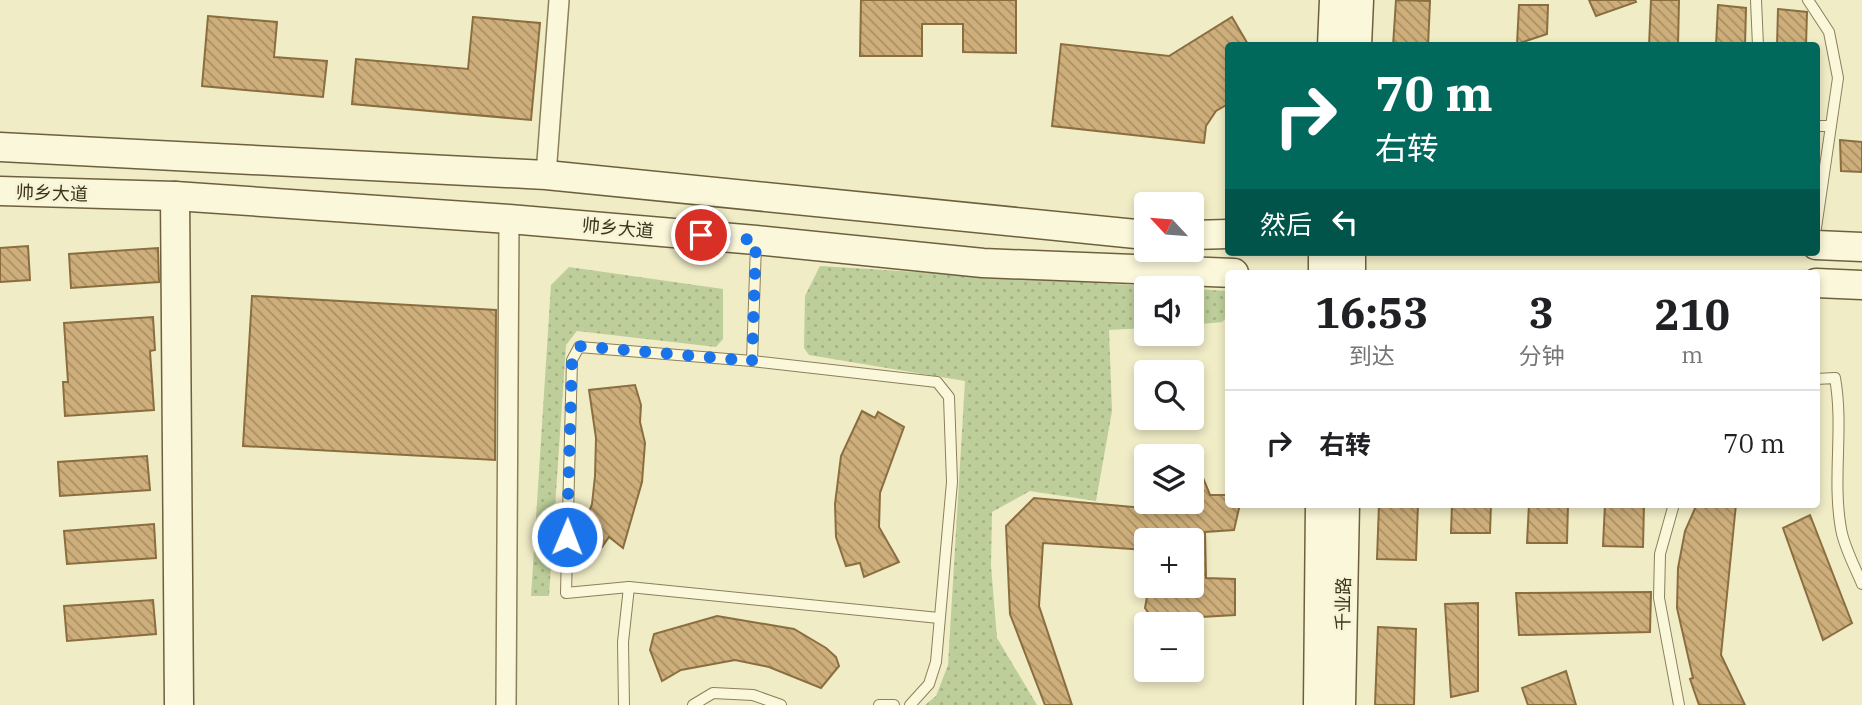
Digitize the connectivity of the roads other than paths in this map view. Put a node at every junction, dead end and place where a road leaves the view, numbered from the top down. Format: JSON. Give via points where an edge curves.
{"nodes":[{"id":1,"x":559,"y":0,"type":"edge"},
{"id":2,"x":1334,"y":0,"type":"edge"},
{"id":3,"x":1359,"y":0,"type":"edge"},
{"id":4,"x":1756,"y":0,"type":"edge"},
{"id":5,"x":1808,"y":0,"type":"edge"},
{"id":6,"x":1332,"y":42,"type":"edge"},
{"id":7,"x":1357,"y":42,"type":"edge"},
{"id":8,"x":1758,"y":42,"type":"edge"},
{"id":9,"x":1820,"y":126,"type":"edge"},
{"id":10,"x":1830,"y":126,"type":"junction"},
{"id":11,"x":0,"y":147,"type":"edge"},
{"id":12,"x":546,"y":175,"type":"junction"},
{"id":13,"x":0,"y":191,"type":"edge"},
{"id":14,"x":174,"y":196,"type":"junction"},
{"id":15,"x":1820,"y":199,"type":"edge"},
{"id":16,"x":509,"y":219,"type":"junction"},
{"id":17,"x":1134,"y":234,"type":"edge"},
{"id":18,"x":1225,"y":234,"type":"edge"},
{"id":19,"x":1204,"y":235,"type":"edge"},
{"id":20,"x":756,"y":240,"type":"junction"},
{"id":21,"x":1820,"y":246,"type":"edge"},
{"id":22,"x":1862,"y":247,"type":"edge"},
{"id":23,"x":1225,"y":273,"type":"edge"},
{"id":24,"x":1820,"y":283,"type":"edge"},
{"id":25,"x":1862,"y":285,"type":"edge"},
{"id":26,"x":752,"y":361,"type":"junction"},
{"id":27,"x":1820,"y":379,"type":"edge"},
{"id":28,"x":1320,"y":508,"type":"edge"},
{"id":29,"x":1346,"y":508,"type":"edge"},
{"id":30,"x":1673,"y":508,"type":"edge"},
{"id":31,"x":1862,"y":584,"type":"edge"},
{"id":32,"x":629,"y":587,"type":"junction"},
{"id":33,"x":940,"y":618,"type":"junction"},
{"id":34,"x":627,"y":704,"type":"edge"},
{"id":35,"x":179,"y":705,"type":"edge"},
{"id":36,"x":506,"y":705,"type":"edge"},
{"id":37,"x":693,"y":705,"type":"edge"},
{"id":38,"x":781,"y":705,"type":"edge"},
{"id":39,"x":879,"y":705,"type":"edge"},
{"id":40,"x":894,"y":705,"type":"edge"},
{"id":41,"x":910,"y":705,"type":"edge"},
{"id":42,"x":1318,"y":705,"type":"edge"},
{"id":43,"x":1341,"y":705,"type":"edge"},
{"id":44,"x":1679,"y":705,"type":"edge"}],
"edges":[{"from":1,"to":12,"type":"street"},
{"from":2,"to":6,"type":"main road"},
{"from":3,"to":7,"type":"main road"},
{"from":4,"to":8,"type":"lane"},
{"from":5,"to":10,"type":"lane","via":[[1829,32],[1838,79]]},
{"from":9,"to":10,"type":"lane"},
{"from":10,"to":15,"type":"lane"},
{"from":11,"to":12,"type":"main road"},
{"from":12,"to":17,"type":"main road"},
{"from":13,"to":14,"type":"main road","name":"帅乡大道"},
{"from":14,"to":16,"type":"main road","name":"帅乡大道"},
{"from":14,"to":35,"type":"main road"},
{"from":16,"to":20,"type":"main road","name":"帅乡大道"},
{"from":16,"to":36,"type":"street"},
{"from":18,"to":19,"type":"main road"},
{"from":20,"to":23,"type":"main road","name":"帅乡大道","via":[[983,263]]},
{"from":20,"to":26,"type":"lane"},
{"from":21,"to":22,"type":"main road"},
{"from":24,"to":25,"type":"main road"},
{"from":26,"to":32,"type":"lane","via":[[579,346],[572,360],[566,593]]},
{"from":26,"to":33,"type":"lane","via":[[937,382],[949,397],[951,482]]},
{"from":27,"to":31,"type":"lane","via":[[1835,378],[1840,408],[1841,530]]},
{"from":28,"to":42,"type":"main road","name":"千业路"},
{"from":29,"to":43,"type":"main road","name":"千业路"},
{"from":30,"to":44,"type":"lane","via":[[1660,554],[1659,598]]},
{"from":32,"to":33,"type":"lane"},
{"from":32,"to":34,"type":"lane","via":[[623,642]]},
{"from":33,"to":41,"type":"lane","via":[[929,684]]},
{"from":37,"to":38,"type":"lane","via":[[713,693],[752,695]]},
{"from":39,"to":40,"type":"lane"}]}
